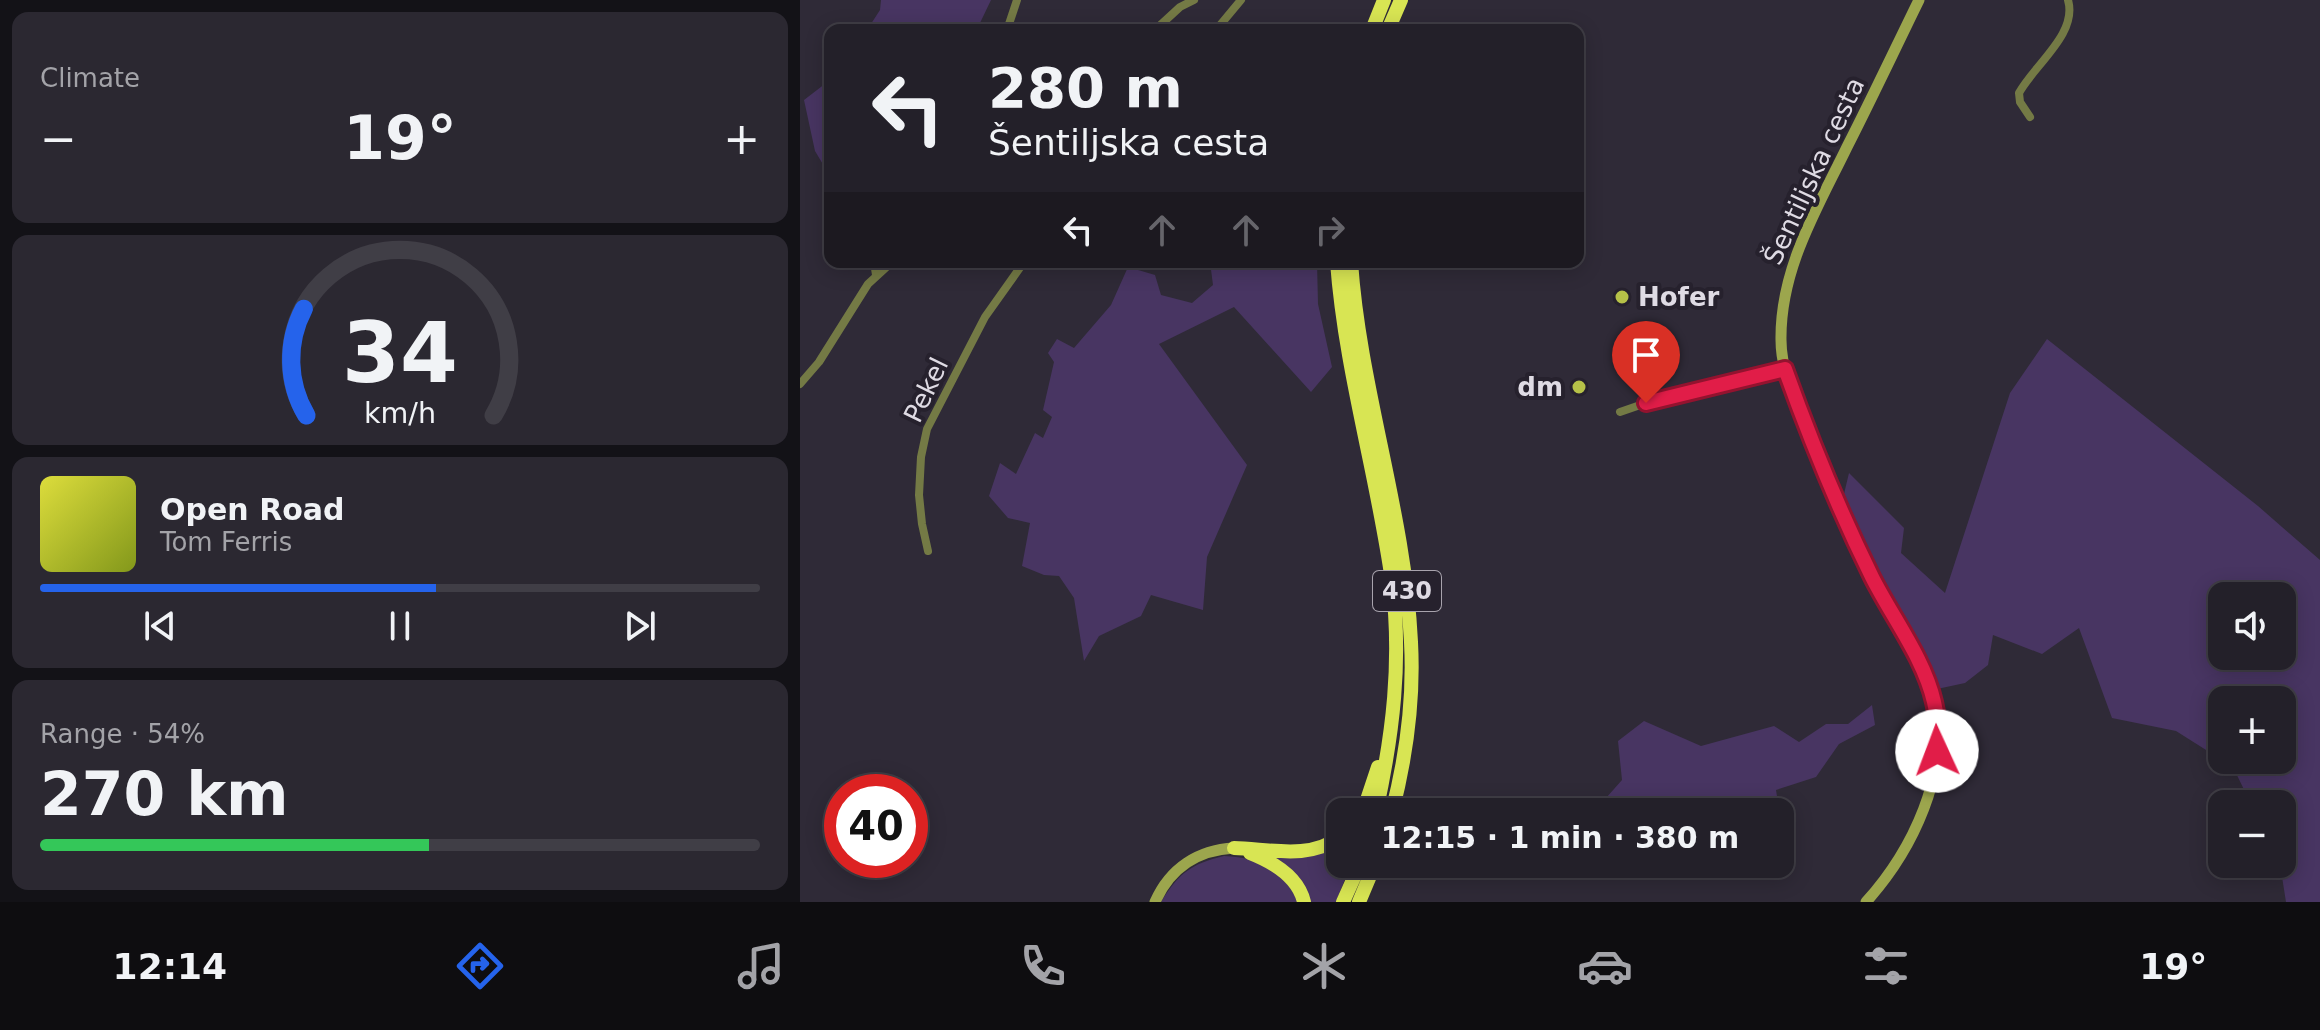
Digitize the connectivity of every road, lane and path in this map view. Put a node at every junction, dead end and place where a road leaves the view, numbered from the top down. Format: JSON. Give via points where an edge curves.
{"nodes":[{"id":1,"x":1017,"y":0,"type":"edge"},
{"id":2,"x":1194,"y":0,"type":"edge"},
{"id":3,"x":1241,"y":0,"type":"edge"},
{"id":4,"x":1384,"y":0,"type":"edge"},
{"id":5,"x":1401,"y":0,"type":"edge"},
{"id":6,"x":1919,"y":0,"type":"edge"},
{"id":7,"x":2068,"y":0,"type":"edge"},
{"id":8,"x":1009,"y":24,"type":"edge"},
{"id":9,"x":1162,"y":24,"type":"edge"},
{"id":10,"x":1221,"y":24,"type":"edge"},
{"id":11,"x":1374,"y":24,"type":"edge"},
{"id":12,"x":1391,"y":24,"type":"edge"},
{"id":13,"x":2030,"y":117,"type":"dead end"},
{"id":14,"x":875,"y":268,"type":"edge"},
{"id":15,"x":885,"y":268,"type":"edge"},
{"id":16,"x":1020,"y":268,"type":"edge"},
{"id":17,"x":1337,"y":268,"type":"edge"},
{"id":18,"x":1351,"y":268,"type":"edge"},
{"id":19,"x":876,"y":275,"type":"junction"},
{"id":20,"x":1785,"y":369,"type":"junction"},
{"id":21,"x":800,"y":384,"type":"edge"},
{"id":22,"x":1620,"y":412,"type":"dead end"},
{"id":23,"x":928,"y":551,"type":"dead end"},
{"id":24,"x":1394,"y":722,"type":"junction"},
{"id":25,"x":1368,"y":798,"type":"edge"},
{"id":26,"x":1379,"y":798,"type":"edge"},
{"id":27,"x":1396,"y":798,"type":"edge"},
{"id":28,"x":1326,"y":844,"type":"edge"},
{"id":29,"x":1234,"y":848,"type":"junction"},
{"id":30,"x":1354,"y":878,"type":"edge"},
{"id":31,"x":1369,"y":878,"type":"edge"},
{"id":32,"x":1155,"y":902,"type":"edge"},
{"id":33,"x":1304,"y":902,"type":"edge"},
{"id":34,"x":1343,"y":902,"type":"edge"},
{"id":35,"x":1359,"y":902,"type":"edge"},
{"id":36,"x":1866,"y":902,"type":"edge"}],
"edges":[{"from":1,"to":8,"type":"street"},
{"from":2,"to":9,"type":"street"},
{"from":3,"to":10,"type":"street"},
{"from":4,"to":11,"type":"highway"},
{"from":5,"to":12,"type":"highway"},
{"from":6,"to":20,"type":"street","name":"Šentiljska cesta","via":[[1792,265],[1781,339]]},
{"from":7,"to":13,"type":"street","via":[[2071,13],[2065,29],[2019,93]]},
{"from":14,"to":19,"type":"street"},
{"from":15,"to":19,"type":"street"},
{"from":16,"to":23,"type":"street","name":"Pekel","via":[[985,317],[927,429],[919,495]]},
{"from":17,"to":24,"type":"highway","number":"430","via":[[1341,314],[1392,584]]},
{"from":18,"to":27,"type":"highway","number":"430","via":[[1412,644]]},
{"from":19,"to":21,"type":"street"},
{"from":20,"to":22,"type":"street"},
{"from":20,"to":36,"type":"street","name":"Šentiljska cesta","via":[[1825,472],[1872,578],[1925,676],[1936,712],[1935,766],[1923,810]]},
{"from":24,"to":25,"type":"highway"},
{"from":24,"to":26,"type":"highway","number":"430"},
{"from":28,"to":29,"type":"highway","via":[[1290,853]]},
{"from":29,"to":32,"type":"street","via":[[1207,852],[1184,864],[1169,877]]},
{"from":29,"to":33,"type":"highway","via":[[1279,867]]},
{"from":30,"to":34,"type":"highway"},
{"from":31,"to":35,"type":"highway"}]}
